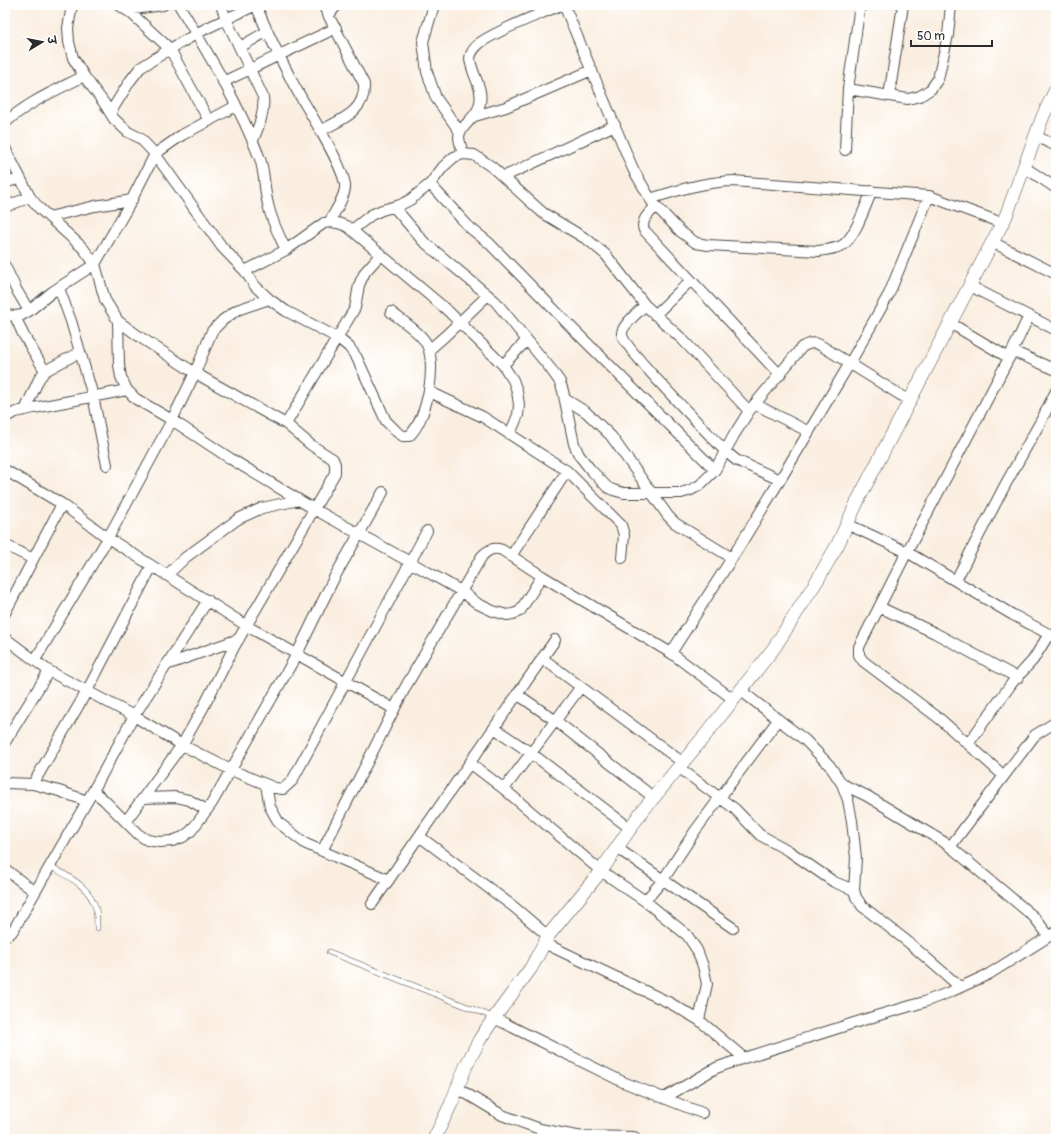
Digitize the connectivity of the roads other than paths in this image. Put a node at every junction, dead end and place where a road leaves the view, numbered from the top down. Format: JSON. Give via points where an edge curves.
{"nodes":[{"id":1,"x":72,"y":5,"type":"edge"},
{"id":2,"x":163,"y":5,"type":"edge"},
{"id":3,"x":179,"y":5,"type":"edge"},
{"id":4,"x":220,"y":5,"type":"edge"},
{"id":5,"x":256,"y":5,"type":"edge"},
{"id":6,"x":323,"y":5,"type":"edge"},
{"id":7,"x":337,"y":5,"type":"edge"},
{"id":8,"x":434,"y":5,"type":"edge"},
{"id":9,"x":563,"y":5,"type":"edge"},
{"id":10,"x":860,"y":5,"type":"edge"},
{"id":11,"x":903,"y":5,"type":"edge"},
{"id":12,"x":951,"y":5,"type":"edge"},
{"id":13,"x":123,"y":7,"type":"edge"},
{"id":14,"x":329,"y":14,"type":"junction"},
{"id":15,"x":226,"y":19,"type":"junction"},
{"id":16,"x":336,"y":28,"type":"junction"},
{"id":17,"x":266,"y":32,"type":"junction"},
{"id":18,"x":196,"y":34,"type":"junction"},
{"id":19,"x":240,"y":47,"type":"junction"},
{"id":20,"x":170,"y":49,"type":"junction"},
{"id":21,"x":279,"y":56,"type":"junction"},
{"id":22,"x":250,"y":69,"type":"junction"},
{"id":23,"x":592,"y":70,"type":"junction"},
{"id":24,"x":84,"y":76,"type":"junction"},
{"id":25,"x":223,"y":82,"type":"junction"},
{"id":26,"x":1056,"y":89,"type":"edge"},
{"id":27,"x":848,"y":90,"type":"junction"},
{"id":28,"x":889,"y":96,"type":"junction"},
{"id":29,"x":236,"y":106,"type":"junction"},
{"id":30,"x":110,"y":113,"type":"junction"},
{"id":31,"x":475,"y":116,"type":"junction"},
{"id":32,"x":209,"y":121,"type":"junction"},
{"id":33,"x":5,"y":124,"type":"edge"},
{"id":34,"x":615,"y":125,"type":"junction"},
{"id":35,"x":320,"y":131,"type":"junction"},
{"id":36,"x":460,"y":132,"type":"junction"},
{"id":37,"x":1036,"y":136,"type":"junction"},
{"id":38,"x":253,"y":140,"type":"junction"},
{"id":39,"x":1056,"y":146,"type":"edge"},
{"id":40,"x":5,"y":148,"type":"edge"},
{"id":41,"x":845,"y":150,"type":"dead end"},
{"id":42,"x":156,"y":154,"type":"junction"},
{"id":43,"x":463,"y":154,"type":"junction"},
{"id":44,"x":1024,"y":167,"type":"junction"},
{"id":45,"x":503,"y":177,"type":"junction"},
{"id":46,"x":20,"y":179,"type":"junction"},
{"id":47,"x":5,"y":182,"type":"edge"},
{"id":48,"x":430,"y":184,"type":"junction"},
{"id":49,"x":1056,"y":188,"type":"edge"},
{"id":50,"x":872,"y":191,"type":"junction"},
{"id":51,"x":30,"y":196,"type":"junction"},
{"id":52,"x":929,"y":196,"type":"junction"},
{"id":53,"x":132,"y":200,"type":"junction"},
{"id":54,"x":653,"y":202,"type":"junction"},
{"id":55,"x":5,"y":207,"type":"edge"},
{"id":56,"x":394,"y":207,"type":"junction"},
{"id":57,"x":49,"y":217,"type":"junction"},
{"id":58,"x":330,"y":222,"type":"junction"},
{"id":59,"x":1002,"y":223,"type":"junction"},
{"id":60,"x":352,"y":230,"type":"junction"},
{"id":61,"x":992,"y":242,"type":"junction"},
{"id":62,"x":286,"y":250,"type":"junction"},
{"id":63,"x":381,"y":254,"type":"junction"},
{"id":64,"x":95,"y":264,"type":"junction"},
{"id":65,"x":5,"y":266,"type":"edge"},
{"id":66,"x":245,"y":271,"type":"junction"},
{"id":67,"x":1055,"y":271,"type":"edge"},
{"id":68,"x":690,"y":280,"type":"junction"},
{"id":69,"x":970,"y":286,"type":"junction"},
{"id":70,"x":59,"y":288,"type":"junction"},
{"id":71,"x":488,"y":295,"type":"junction"},
{"id":72,"x":269,"y":299,"type":"junction"},
{"id":73,"x":645,"y":305,"type":"junction"},
{"id":74,"x":30,"y":311,"type":"junction"},
{"id":75,"x":391,"y":312,"type":"dead end"},
{"id":76,"x":655,"y":315,"type":"junction"},
{"id":77,"x":10,"y":316,"type":"edge"},
{"id":78,"x":1029,"y":316,"type":"junction"},
{"id":79,"x":118,"y":320,"type":"junction"},
{"id":80,"x":459,"y":322,"type":"junction"},
{"id":81,"x":950,"y":324,"type":"junction"},
{"id":82,"x":1056,"y":330,"type":"edge"},
{"id":83,"x":338,"y":338,"type":"junction"},
{"id":84,"x":527,"y":340,"type":"junction"},
{"id":85,"x":429,"y":350,"type":"junction"},
{"id":86,"x":80,"y":352,"type":"junction"},
{"id":87,"x":1011,"y":354,"type":"junction"},
{"id":88,"x":850,"y":363,"type":"junction"},
{"id":89,"x":503,"y":365,"type":"junction"},
{"id":90,"x":1056,"y":370,"type":"edge"},
{"id":91,"x":45,"y":371,"type":"junction"},
{"id":92,"x":195,"y":373,"type":"junction"},
{"id":93,"x":780,"y":375,"type":"junction"},
{"id":94,"x":127,"y":390,"type":"junction"},
{"id":95,"x":1056,"y":391,"type":"edge"},
{"id":96,"x":430,"y":392,"type":"junction"},
{"id":97,"x":93,"y":396,"type":"junction"},
{"id":98,"x":565,"y":399,"type":"junction"},
{"id":99,"x":910,"y":401,"type":"junction"},
{"id":100,"x":752,"y":408,"type":"junction"},
{"id":101,"x":25,"y":410,"type":"junction"},
{"id":102,"x":5,"y":417,"type":"edge"},
{"id":103,"x":172,"y":420,"type":"junction"},
{"id":104,"x":286,"y":424,"type":"junction"},
{"id":105,"x":808,"y":432,"type":"junction"},
{"id":106,"x":510,"y":434,"type":"junction"},
{"id":107,"x":725,"y":452,"type":"junction"},
{"id":108,"x":107,"y":464,"type":"dead end"},
{"id":109,"x":5,"y":470,"type":"edge"},
{"id":110,"x":715,"y":470,"type":"junction"},
{"id":111,"x":567,"y":471,"type":"junction"},
{"id":112,"x":780,"y":480,"type":"junction"},
{"id":113,"x":383,"y":492,"type":"dead end"},
{"id":114,"x":652,"y":494,"type":"junction"},
{"id":115,"x":299,"y":500,"type":"junction"},
{"id":116,"x":62,"y":504,"type":"junction"},
{"id":117,"x":314,"y":509,"type":"junction"},
{"id":118,"x":847,"y":524,"type":"junction"},
{"id":119,"x":427,"y":531,"type":"dead end"},
{"id":120,"x":360,"y":535,"type":"junction"},
{"id":121,"x":108,"y":538,"type":"junction"},
{"id":122,"x":5,"y":545,"type":"edge"},
{"id":123,"x":906,"y":552,"type":"junction"},
{"id":124,"x":511,"y":556,"type":"junction"},
{"id":125,"x":622,"y":558,"type":"dead end"},
{"id":126,"x":732,"y":558,"type":"junction"},
{"id":127,"x":33,"y":559,"type":"junction"},
{"id":128,"x":410,"y":562,"type":"junction"},
{"id":129,"x":152,"y":566,"type":"junction"},
{"id":130,"x":167,"y":574,"type":"junction"},
{"id":131,"x":542,"y":576,"type":"junction"},
{"id":132,"x":956,"y":580,"type":"junction"},
{"id":133,"x":461,"y":591,"type":"junction"},
{"id":134,"x":208,"y":600,"type":"junction"},
{"id":135,"x":880,"y":607,"type":"junction"},
{"id":136,"x":5,"y":613,"type":"edge"},
{"id":137,"x":247,"y":626,"type":"junction"},
{"id":138,"x":1053,"y":636,"type":"edge"},
{"id":139,"x":5,"y":638,"type":"edge"},
{"id":140,"x":239,"y":639,"type":"junction"},
{"id":141,"x":555,"y":640,"type":"dead end"},
{"id":142,"x":671,"y":653,"type":"junction"},
{"id":143,"x":297,"y":654,"type":"junction"},
{"id":144,"x":542,"y":658,"type":"junction"},
{"id":145,"x":35,"y":660,"type":"junction"},
{"id":146,"x":166,"y":665,"type":"junction"},
{"id":147,"x":49,"y":671,"type":"junction"},
{"id":148,"x":1018,"y":678,"type":"junction"},
{"id":149,"x":346,"y":683,"type":"junction"},
{"id":150,"x":580,"y":688,"type":"junction"},
{"id":151,"x":87,"y":691,"type":"junction"},
{"id":152,"x":517,"y":694,"type":"junction"},
{"id":153,"x":737,"y":694,"type":"junction"},
{"id":154,"x":394,"y":709,"type":"junction"},
{"id":155,"x":134,"y":716,"type":"junction"},
{"id":156,"x":778,"y":720,"type":"junction"},
{"id":157,"x":556,"y":721,"type":"junction"},
{"id":158,"x":1056,"y":722,"type":"edge"},
{"id":159,"x":494,"y":728,"type":"junction"},
{"id":160,"x":5,"y":742,"type":"edge"},
{"id":161,"x":968,"y":744,"type":"junction"},
{"id":162,"x":182,"y":745,"type":"junction"},
{"id":163,"x":531,"y":753,"type":"junction"},
{"id":164,"x":470,"y":762,"type":"junction"},
{"id":165,"x":680,"y":765,"type":"junction"},
{"id":166,"x":231,"y":770,"type":"junction"},
{"id":167,"x":1004,"y":776,"type":"junction"},
{"id":168,"x":5,"y":783,"type":"edge"},
{"id":169,"x":33,"y":784,"type":"junction"},
{"id":170,"x":842,"y":784,"type":"junction"},
{"id":171,"x":266,"y":785,"type":"junction"},
{"id":172,"x":504,"y":789,"type":"junction"},
{"id":173,"x":93,"y":792,"type":"junction"},
{"id":174,"x":653,"y":797,"type":"junction"},
{"id":175,"x":719,"y":797,"type":"junction"},
{"id":176,"x":144,"y":798,"type":"junction"},
{"id":177,"x":87,"y":801,"type":"junction"},
{"id":178,"x":207,"y":810,"type":"junction"},
{"id":179,"x":126,"y":821,"type":"junction"},
{"id":180,"x":630,"y":829,"type":"junction"},
{"id":181,"x":419,"y":836,"type":"junction"},
{"id":182,"x":950,"y":847,"type":"junction"},
{"id":183,"x":618,"y":848,"type":"junction"},
{"id":184,"x":322,"y":851,"type":"junction"},
{"id":185,"x":50,"y":866,"type":"junction"},
{"id":186,"x":5,"y":869,"type":"edge"},
{"id":187,"x":601,"y":871,"type":"junction"},
{"id":188,"x":389,"y":880,"type":"junction"},
{"id":189,"x":663,"y":880,"type":"junction"},
{"id":190,"x":854,"y":890,"type":"junction"},
{"id":191,"x":36,"y":892,"type":"junction"},
{"id":192,"x":645,"y":901,"type":"junction"},
{"id":193,"x":372,"y":904,"type":"dead end"},
{"id":194,"x":98,"y":928,"type":"dead end"},
{"id":195,"x":733,"y":928,"type":"dead end"},
{"id":196,"x":1053,"y":934,"type":"edge"},
{"id":197,"x":5,"y":936,"type":"edge"},
{"id":198,"x":546,"y":940,"type":"junction"},
{"id":199,"x":329,"y":952,"type":"dead end"},
{"id":200,"x":960,"y":987,"type":"junction"},
{"id":201,"x":494,"y":1018,"type":"junction"},
{"id":202,"x":699,"y":1020,"type":"junction"},
{"id":203,"x":744,"y":1058,"type":"junction"},
{"id":204,"x":457,"y":1088,"type":"junction"},
{"id":205,"x":664,"y":1098,"type":"junction"},
{"id":206,"x":702,"y":1113,"type":"dead end"},
{"id":207,"x":634,"y":1137,"type":"dead end"},
{"id":208,"x":434,"y":1139,"type":"edge"}],
"edges":[{"from":1,"to":24,"type":"street","via":[[68,28],[69,42],[73,58]]},
{"from":2,"to":13,"type":"street"},
{"from":3,"to":18,"type":"street"},
{"from":4,"to":15,"type":"street"},
{"from":5,"to":15,"type":"street"},
{"from":5,"to":17,"type":"street"},
{"from":6,"to":14,"type":"street"},
{"from":7,"to":14,"type":"street"},
{"from":8,"to":36,"type":"street","via":[[423,42],[427,72],[436,98]]},
{"from":9,"to":23,"type":"street"},
{"from":9,"to":31,"type":"street","via":[[496,34],[472,51],[470,58],[480,93],[480,105]]},
{"from":10,"to":27,"type":"street"},
{"from":11,"to":28,"type":"street"},
{"from":12,"to":28,"type":"street","via":[[948,35],[938,79],[931,89],[920,96],[908,99]]},
{"from":13,"to":20,"type":"street"},
{"from":14,"to":16,"type":"street"},
{"from":15,"to":18,"type":"street"},
{"from":15,"to":19,"type":"street"},
{"from":16,"to":21,"type":"street"},
{"from":16,"to":35,"type":"street","via":[[364,84],[365,92],[362,102],[352,114]]},
{"from":17,"to":19,"type":"street"},
{"from":17,"to":21,"type":"street"},
{"from":18,"to":20,"type":"street"},
{"from":18,"to":25,"type":"street"},
{"from":19,"to":22,"type":"street"},
{"from":20,"to":30,"type":"street","via":[[140,68]]},
{"from":20,"to":32,"type":"street"},
{"from":21,"to":22,"type":"street"},
{"from":21,"to":35,"type":"street"},
{"from":22,"to":25,"type":"street"},
{"from":22,"to":38,"type":"street","via":[[263,97],[264,107]]},
{"from":23,"to":31,"type":"street","via":[[506,107]]},
{"from":23,"to":34,"type":"street"},
{"from":24,"to":30,"type":"street"},
{"from":24,"to":33,"type":"street","via":[[44,96]]},
{"from":25,"to":29,"type":"street"},
{"from":26,"to":37,"type":"street"},
{"from":27,"to":28,"type":"street"},
{"from":27,"to":41,"type":"street"},
{"from":29,"to":32,"type":"street"},
{"from":29,"to":38,"type":"street"},
{"from":30,"to":42,"type":"street","via":[[128,132],[140,138]]},
{"from":31,"to":36,"type":"street"},
{"from":32,"to":42,"type":"street","via":[[182,135]]},
{"from":34,"to":45,"type":"street"},
{"from":34,"to":54,"type":"street","via":[[633,169]]},
{"from":35,"to":58,"type":"street","via":[[343,176],[345,188]]},
{"from":36,"to":43,"type":"street"},
{"from":37,"to":39,"type":"street"},
{"from":37,"to":44,"type":"street"},
{"from":38,"to":62,"type":"street","via":[[261,162],[268,206]]},
{"from":40,"to":46,"type":"street"},
{"from":42,"to":53,"type":"street"},
{"from":42,"to":66,"type":"street","via":[[222,247]]},
{"from":43,"to":45,"type":"street","via":[[474,155]]},
{"from":43,"to":48,"type":"street","via":[[454,157],[443,167]]},
{"from":44,"to":49,"type":"street"},
{"from":44,"to":59,"type":"street"},
{"from":45,"to":73,"type":"street","via":[[543,213],[588,240],[606,255]]},
{"from":46,"to":47,"type":"street"},
{"from":46,"to":51,"type":"street"},
{"from":48,"to":56,"type":"street","via":[[410,200]]},
{"from":48,"to":110,"type":"street","via":[[469,227],[489,243]]},
{"from":50,"to":52,"type":"street"},
{"from":50,"to":54,"type":"street","via":[[733,181],[691,186]]},
{"from":50,"to":54,"type":"street","via":[[848,240],[841,246],[819,251],[696,243],[681,232]]},
{"from":51,"to":55,"type":"street"},
{"from":51,"to":57,"type":"street"},
{"from":52,"to":59,"type":"street"},
{"from":52,"to":88,"type":"street","via":[[889,294]]},
{"from":53,"to":57,"type":"street"},
{"from":53,"to":64,"type":"street"},
{"from":54,"to":68,"type":"street","via":[[643,222],[644,230]]},
{"from":56,"to":60,"type":"street","via":[[372,215]]},
{"from":56,"to":71,"type":"street","via":[[423,241]]},
{"from":57,"to":64,"type":"street","via":[[83,248]]},
{"from":58,"to":60,"type":"street"},
{"from":58,"to":62,"type":"street","via":[[319,226]]},
{"from":59,"to":61,"type":"street"},
{"from":60,"to":63,"type":"street"},
{"from":61,"to":67,"type":"street"},
{"from":61,"to":69,"type":"street"},
{"from":62,"to":66,"type":"street"},
{"from":63,"to":80,"type":"street"},
{"from":63,"to":83,"type":"street","via":[[365,272],[359,285],[355,308]]},
{"from":64,"to":70,"type":"street"},
{"from":64,"to":79,"type":"street","via":[[105,300]]},
{"from":65,"to":74,"type":"street"},
{"from":66,"to":72,"type":"street"},
{"from":68,"to":76,"type":"street"},
{"from":68,"to":93,"type":"street"},
{"from":69,"to":78,"type":"street"},
{"from":69,"to":81,"type":"street"},
{"from":70,"to":74,"type":"street"},
{"from":70,"to":86,"type":"street"},
{"from":71,"to":80,"type":"street"},
{"from":71,"to":84,"type":"street"},
{"from":72,"to":83,"type":"street","via":[[286,311]]},
{"from":72,"to":92,"type":"street","via":[[237,310],[223,320],[212,331]]},
{"from":73,"to":76,"type":"street"},
{"from":73,"to":107,"type":"street","via":[[623,328],[624,340]]},
{"from":74,"to":77,"type":"street"},
{"from":75,"to":85,"type":"street","via":[[421,336]]},
{"from":76,"to":100,"type":"street"},
{"from":77,"to":91,"type":"street"},
{"from":78,"to":82,"type":"street"},
{"from":78,"to":87,"type":"street"},
{"from":79,"to":92,"type":"street"},
{"from":79,"to":94,"type":"street","via":[[118,365]]},
{"from":80,"to":85,"type":"street"},
{"from":80,"to":89,"type":"street"},
{"from":81,"to":87,"type":"street"},
{"from":81,"to":99,"type":"street"},
{"from":83,"to":96,"type":"street","via":[[350,347],[357,358],[386,421],[403,436],[409,436],[418,425]]},
{"from":83,"to":104,"type":"street"},
{"from":84,"to":89,"type":"street"},
{"from":84,"to":98,"type":"street","via":[[560,382]]},
{"from":85,"to":96,"type":"street"},
{"from":86,"to":91,"type":"street"},
{"from":86,"to":97,"type":"street"},
{"from":87,"to":90,"type":"street"},
{"from":87,"to":123,"type":"street"},
{"from":88,"to":93,"type":"street","via":[[814,342],[802,347]]},
{"from":88,"to":99,"type":"street"},
{"from":88,"to":105,"type":"street"},
{"from":89,"to":106,"type":"street","via":[[513,380],[519,405],[518,415]]},
{"from":91,"to":101,"type":"street"},
{"from":92,"to":103,"type":"street"},
{"from":92,"to":104,"type":"street"},
{"from":93,"to":100,"type":"street"},
{"from":94,"to":97,"type":"street"},
{"from":94,"to":103,"type":"street","via":[[136,399]]},
{"from":95,"to":132,"type":"street"},
{"from":96,"to":106,"type":"street","via":[[483,417]]},
{"from":97,"to":101,"type":"street"},
{"from":97,"to":108,"type":"street"},
{"from":98,"to":114,"type":"street","via":[[586,412],[611,436]]},
{"from":98,"to":114,"type":"street","via":[[574,444],[590,469],[613,490]]},
{"from":99,"to":118,"type":"street"},
{"from":100,"to":105,"type":"street"},
{"from":100,"to":107,"type":"street"},
{"from":101,"to":102,"type":"street"},
{"from":103,"to":115,"type":"street"},
{"from":103,"to":121,"type":"street"},
{"from":104,"to":117,"type":"street","via":[[335,464],[335,473]]},
{"from":105,"to":112,"type":"street"},
{"from":106,"to":111,"type":"street"},
{"from":107,"to":110,"type":"street"},
{"from":107,"to":112,"type":"street","via":[[736,460]]},
{"from":109,"to":116,"type":"street"},
{"from":110,"to":114,"type":"street","via":[[691,490]]},
{"from":111,"to":124,"type":"street"},
{"from":111,"to":125,"type":"street","via":[[621,525],[624,536]]},
{"from":112,"to":126,"type":"street"},
{"from":113,"to":120,"type":"street"},
{"from":114,"to":126,"type":"street","via":[[675,523]]},
{"from":115,"to":117,"type":"street"},
{"from":115,"to":130,"type":"street","via":[[262,508],[238,519]]},
{"from":116,"to":121,"type":"street"},
{"from":116,"to":127,"type":"street"},
{"from":117,"to":120,"type":"street"},
{"from":117,"to":137,"type":"street"},
{"from":118,"to":123,"type":"street"},
{"from":118,"to":153,"type":"street","via":[[799,610],[774,648]]},
{"from":119,"to":128,"type":"street"},
{"from":120,"to":128,"type":"street"},
{"from":120,"to":143,"type":"street","via":[[334,578]]},
{"from":121,"to":129,"type":"street"},
{"from":121,"to":145,"type":"street"},
{"from":122,"to":127,"type":"street"},
{"from":123,"to":132,"type":"street"},
{"from":123,"to":135,"type":"street"},
{"from":124,"to":131,"type":"street"},
{"from":124,"to":133,"type":"street","via":[[502,550],[489,550],[482,556]]},
{"from":126,"to":142,"type":"street"},
{"from":127,"to":136,"type":"street"},
{"from":128,"to":133,"type":"street"},
{"from":128,"to":149,"type":"street"},
{"from":129,"to":130,"type":"street"},
{"from":129,"to":151,"type":"street"},
{"from":130,"to":134,"type":"street"},
{"from":131,"to":133,"type":"street","via":[[520,611],[513,614],[493,611],[478,604]]},
{"from":131,"to":142,"type":"street"},
{"from":132,"to":138,"type":"street"},
{"from":133,"to":154,"type":"street"},
{"from":134,"to":137,"type":"street"},
{"from":134,"to":146,"type":"street"},
{"from":135,"to":148,"type":"street","via":[[935,633]]},
{"from":135,"to":161,"type":"street","via":[[859,647],[859,655],[863,661],[940,719]]},
{"from":137,"to":140,"type":"street"},
{"from":137,"to":143,"type":"street"},
{"from":138,"to":148,"type":"street"},
{"from":139,"to":145,"type":"street"},
{"from":140,"to":146,"type":"street"},
{"from":140,"to":162,"type":"street"},
{"from":141,"to":144,"type":"street"},
{"from":142,"to":153,"type":"street"},
{"from":143,"to":149,"type":"street"},
{"from":143,"to":166,"type":"street"},
{"from":144,"to":150,"type":"street"},
{"from":144,"to":152,"type":"street"},
{"from":145,"to":147,"type":"street"},
{"from":146,"to":155,"type":"street"},
{"from":147,"to":151,"type":"street"},
{"from":147,"to":160,"type":"street"},
{"from":148,"to":161,"type":"street"},
{"from":149,"to":154,"type":"street"},
{"from":149,"to":171,"type":"street","via":[[292,781],[280,789]]},
{"from":150,"to":157,"type":"street"},
{"from":150,"to":165,"type":"street"},
{"from":151,"to":155,"type":"street"},
{"from":151,"to":169,"type":"street"},
{"from":152,"to":157,"type":"street"},
{"from":152,"to":159,"type":"street"},
{"from":153,"to":156,"type":"street"},
{"from":153,"to":165,"type":"street"},
{"from":154,"to":184,"type":"street"},
{"from":155,"to":162,"type":"street"},
{"from":155,"to":173,"type":"street"},
{"from":156,"to":170,"type":"street","via":[[805,740],[830,766]]},
{"from":156,"to":175,"type":"street"},
{"from":157,"to":163,"type":"street"},
{"from":157,"to":174,"type":"street"},
{"from":158,"to":167,"type":"street","via":[[1035,734]]},
{"from":159,"to":163,"type":"street"},
{"from":159,"to":164,"type":"street"},
{"from":161,"to":167,"type":"street"},
{"from":162,"to":166,"type":"street"},
{"from":162,"to":176,"type":"street"},
{"from":163,"to":172,"type":"street"},
{"from":163,"to":180,"type":"street"},
{"from":164,"to":172,"type":"street"},
{"from":164,"to":181,"type":"street"},
{"from":165,"to":174,"type":"street"},
{"from":165,"to":175,"type":"street"},
{"from":166,"to":171,"type":"street"},
{"from":166,"to":178,"type":"street"},
{"from":167,"to":182,"type":"street"},
{"from":168,"to":169,"type":"street"},
{"from":169,"to":177,"type":"street"},
{"from":170,"to":182,"type":"street","via":[[874,800]]},
{"from":170,"to":190,"type":"street","via":[[852,821],[856,858]]},
{"from":171,"to":184,"type":"street","via":[[270,807],[279,823],[306,844]]},
{"from":172,"to":187,"type":"street"},
{"from":173,"to":177,"type":"street"},
{"from":173,"to":179,"type":"street"},
{"from":174,"to":180,"type":"street"},
{"from":175,"to":189,"type":"street"},
{"from":175,"to":190,"type":"street","via":[[735,809],[760,835],[789,850],[834,882]]},
{"from":176,"to":178,"type":"street","via":[[176,797],[189,800]]},
{"from":176,"to":179,"type":"street"},
{"from":177,"to":185,"type":"street"},
{"from":178,"to":179,"type":"street","via":[[191,831],[172,841],[147,840]]},
{"from":180,"to":183,"type":"street"},
{"from":181,"to":188,"type":"street"},
{"from":181,"to":198,"type":"street","via":[[514,907]]},
{"from":182,"to":196,"type":"street"},
{"from":183,"to":187,"type":"street"},
{"from":183,"to":189,"type":"street"},
{"from":184,"to":188,"type":"street"},
{"from":185,"to":191,"type":"street"},
{"from":185,"to":194,"type":"lane","via":[[76,881],[89,893],[96,909]]},
{"from":186,"to":191,"type":"street"},
{"from":187,"to":192,"type":"street"},
{"from":187,"to":198,"type":"street"},
{"from":188,"to":193,"type":"street"},
{"from":189,"to":192,"type":"street"},
{"from":189,"to":195,"type":"street"},
{"from":190,"to":200,"type":"street","via":[[862,906]]},
{"from":191,"to":197,"type":"street","via":[[14,929]]},
{"from":192,"to":202,"type":"street","via":[[687,935],[698,950],[707,984]]},
{"from":196,"to":200,"type":"street","via":[[989,974]]},
{"from":198,"to":201,"type":"street","via":[[531,968]]},
{"from":198,"to":202,"type":"street"},
{"from":199,"to":201,"type":"lane"},
{"from":200,"to":203,"type":"street","via":[[924,1002]]},
{"from":201,"to":204,"type":"street","via":[[480,1039]]},
{"from":201,"to":205,"type":"street","via":[[623,1082]]},
{"from":202,"to":203,"type":"street"},
{"from":203,"to":205,"type":"street","via":[[716,1068]]},
{"from":204,"to":207,"type":"street","via":[[502,1115],[540,1129],[577,1136]]},
{"from":204,"to":208,"type":"street"},
{"from":205,"to":206,"type":"street"}]}
